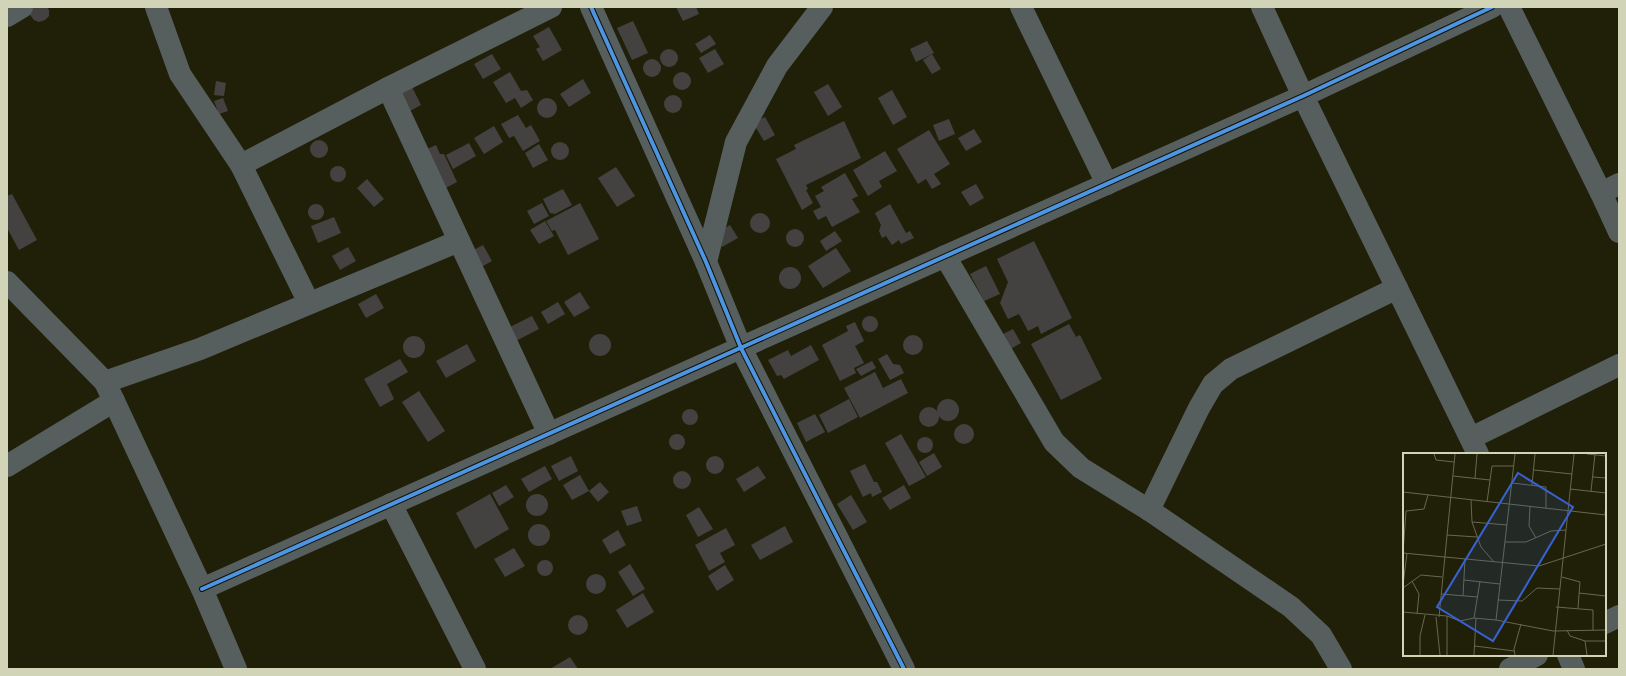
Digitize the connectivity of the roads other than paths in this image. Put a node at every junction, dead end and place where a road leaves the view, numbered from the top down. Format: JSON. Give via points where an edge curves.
{"nodes":[{"id":1,"x":22,"y":7,"type":"edge"},
{"id":2,"x":156,"y":7,"type":"edge"},
{"id":3,"x":551,"y":7,"type":"edge"},
{"id":4,"x":590,"y":7,"type":"edge"},
{"id":5,"x":822,"y":7,"type":"edge"},
{"id":6,"x":1021,"y":7,"type":"edge"},
{"id":7,"x":1262,"y":7,"type":"edge"},
{"id":8,"x":1492,"y":7,"type":"edge"},
{"id":9,"x":1509,"y":7,"type":"edge"},
{"id":10,"x":7,"y":16,"type":"edge"},
{"id":11,"x":388,"y":88,"type":"junction"},
{"id":12,"x":1303,"y":96,"type":"junction"},
{"id":13,"x":241,"y":165,"type":"junction"},
{"id":14,"x":1107,"y":184,"type":"junction"},
{"id":15,"x":1610,"y":188,"type":"edge"},
{"id":16,"x":1619,"y":232,"type":"edge"},
{"id":17,"x":459,"y":241,"type":"junction"},
{"id":18,"x":945,"y":256,"type":"junction"},
{"id":19,"x":706,"y":262,"type":"junction"},
{"id":20,"x":7,"y":282,"type":"edge"},
{"id":21,"x":1397,"y":288,"type":"junction"},
{"id":22,"x":309,"y":303,"type":"junction"},
{"id":23,"x":741,"y":348,"type":"junction"},
{"id":24,"x":1619,"y":365,"type":"edge"},
{"id":25,"x":109,"y":392,"type":"junction"},
{"id":26,"x":549,"y":434,"type":"junction"},
{"id":27,"x":1475,"y":446,"type":"edge"},
{"id":28,"x":7,"y":466,"type":"edge"},
{"id":29,"x":391,"y":504,"type":"junction"},
{"id":30,"x":1149,"y":510,"type":"junction"},
{"id":31,"x":202,"y":589,"type":"junction"},
{"id":32,"x":1619,"y":616,"type":"edge"},
{"id":33,"x":1606,"y":622,"type":"edge"},
{"id":34,"x":1534,"y":656,"type":"edge"},
{"id":35,"x":1568,"y":656,"type":"edge"},
{"id":36,"x":236,"y":669,"type":"edge"},
{"id":37,"x":475,"y":669,"type":"edge"},
{"id":38,"x":904,"y":669,"type":"edge"},
{"id":39,"x":1341,"y":669,"type":"edge"},
{"id":40,"x":1510,"y":669,"type":"edge"},
{"id":41,"x":1574,"y":669,"type":"edge"}],
"edges":[{"from":1,"to":10,"type":"street"},
{"from":2,"to":13,"type":"street","via":[[180,74]]},
{"from":3,"to":11,"type":"street"},
{"from":4,"to":19,"type":"street"},
{"from":5,"to":19,"type":"street","via":[[777,66],[736,142]]},
{"from":6,"to":14,"type":"street"},
{"from":7,"to":12,"type":"street"},
{"from":8,"to":12,"type":"street"},
{"from":9,"to":15,"type":"street"},
{"from":11,"to":13,"type":"street"},
{"from":11,"to":17,"type":"street"},
{"from":12,"to":14,"type":"street"},
{"from":12,"to":21,"type":"street"},
{"from":13,"to":22,"type":"street"},
{"from":14,"to":18,"type":"street"},
{"from":15,"to":16,"type":"street"},
{"from":17,"to":22,"type":"street"},
{"from":17,"to":26,"type":"street"},
{"from":18,"to":23,"type":"street"},
{"from":18,"to":30,"type":"street","via":[[1054,442],[1081,468]]},
{"from":19,"to":23,"type":"street"},
{"from":20,"to":25,"type":"street"},
{"from":21,"to":27,"type":"street"},
{"from":21,"to":30,"type":"street","via":[[1231,369],[1213,384]]},
{"from":22,"to":25,"type":"street","via":[[200,349]]},
{"from":23,"to":26,"type":"street"},
{"from":23,"to":38,"type":"street"},
{"from":24,"to":27,"type":"street"},
{"from":25,"to":28,"type":"street"},
{"from":25,"to":31,"type":"street"},
{"from":26,"to":29,"type":"street"},
{"from":29,"to":31,"type":"street"},
{"from":29,"to":37,"type":"street"},
{"from":30,"to":39,"type":"street","via":[[1291,607],[1321,635]]},
{"from":31,"to":36,"type":"street"},
{"from":32,"to":33,"type":"street"},
{"from":34,"to":40,"type":"street"},
{"from":35,"to":41,"type":"street"}]}
